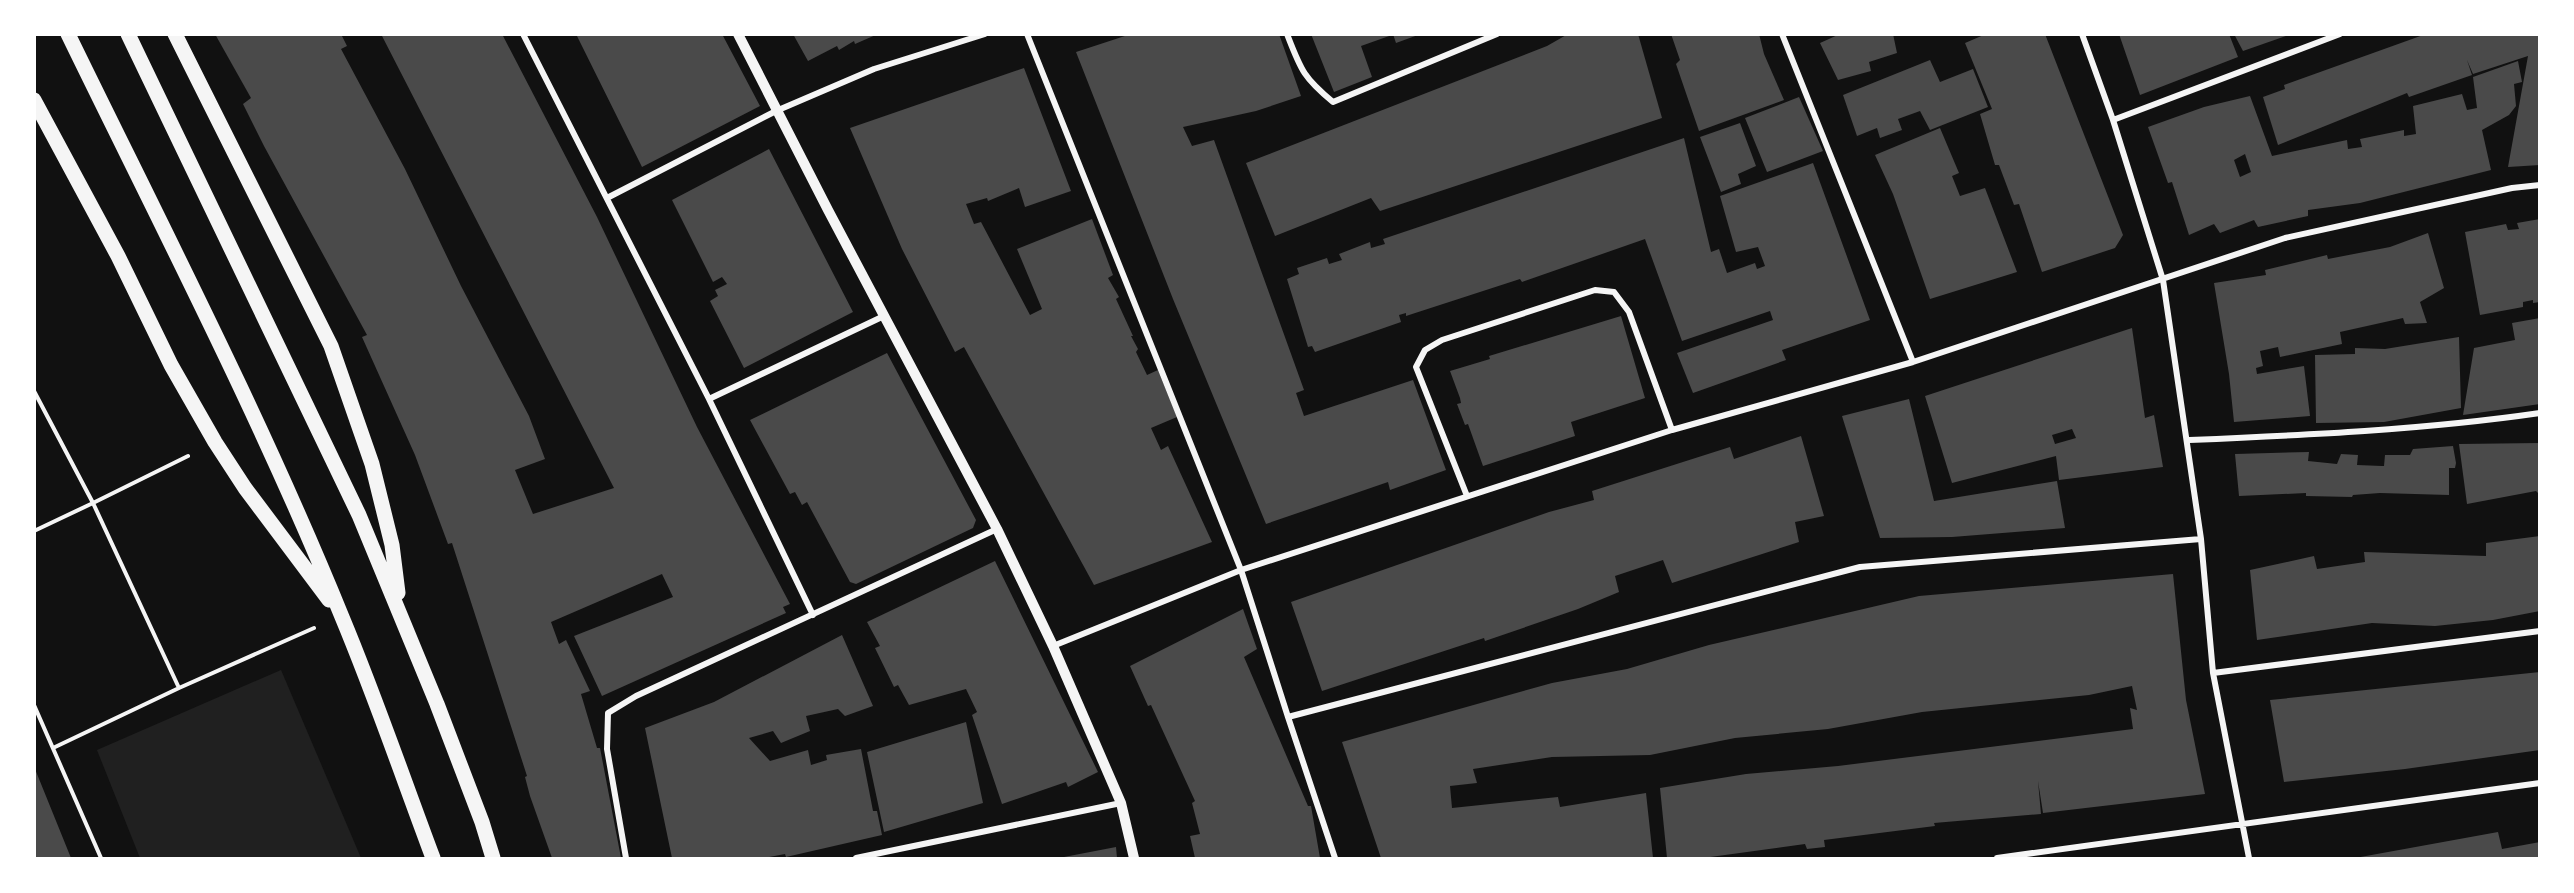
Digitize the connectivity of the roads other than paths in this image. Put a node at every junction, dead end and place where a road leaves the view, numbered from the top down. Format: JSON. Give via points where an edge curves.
{"nodes":[{"id":1,"x":68,"y":34,"type":"edge"},
{"id":2,"x":128,"y":34,"type":"edge"},
{"id":3,"x":175,"y":34,"type":"edge"},
{"id":4,"x":523,"y":34,"type":"edge"},
{"id":5,"x":738,"y":34,"type":"edge"},
{"id":6,"x":985,"y":34,"type":"edge"},
{"id":7,"x":1027,"y":34,"type":"edge"},
{"id":8,"x":1287,"y":34,"type":"edge"},
{"id":9,"x":1497,"y":34,"type":"edge"},
{"id":10,"x":1782,"y":34,"type":"edge"},
{"id":11,"x":2082,"y":34,"type":"edge"},
{"id":12,"x":2340,"y":34,"type":"edge"},
{"id":13,"x":34,"y":100,"type":"edge"},
{"id":14,"x":776,"y":111,"type":"junction"},
{"id":15,"x":2113,"y":120,"type":"junction"},
{"id":16,"x":2540,"y":185,"type":"edge"},
{"id":17,"x":607,"y":198,"type":"junction"},
{"id":18,"x":2163,"y":280,"type":"junction"},
{"id":19,"x":885,"y":315,"type":"junction"},
{"id":20,"x":1913,"y":362,"type":"junction"},
{"id":21,"x":709,"y":399,"type":"junction"},
{"id":22,"x":2540,"y":413,"type":"edge"},
{"id":23,"x":1672,"y":430,"type":"junction"},
{"id":24,"x":2188,"y":440,"type":"junction"},
{"id":25,"x":1467,"y":496,"type":"junction"},
{"id":26,"x":997,"y":529,"type":"junction"},
{"id":27,"x":2201,"y":539,"type":"junction"},
{"id":28,"x":1241,"y":570,"type":"junction"},
{"id":29,"x":400,"y":611,"type":"junction"},
{"id":30,"x":813,"y":615,"type":"junction"},
{"id":31,"x":342,"y":616,"type":"junction"},
{"id":32,"x":2540,"y":631,"type":"edge"},
{"id":33,"x":1053,"y":646,"type":"junction"},
{"id":34,"x":2213,"y":673,"type":"junction"},
{"id":35,"x":1287,"y":717,"type":"junction"},
{"id":36,"x":2540,"y":783,"type":"edge"},
{"id":37,"x":1121,"y":802,"type":"junction"},
{"id":38,"x":2242,"y":826,"type":"junction"},
{"id":39,"x":433,"y":858,"type":"edge"},
{"id":40,"x":493,"y":858,"type":"edge"},
{"id":41,"x":626,"y":858,"type":"edge"},
{"id":42,"x":856,"y":858,"type":"edge"},
{"id":43,"x":1134,"y":858,"type":"edge"},
{"id":44,"x":1335,"y":858,"type":"edge"},
{"id":45,"x":1997,"y":858,"type":"edge"},
{"id":46,"x":2249,"y":858,"type":"edge"}],
"edges":[{"from":1,"to":31,"type":"main road","via":[[264,439]]},
{"from":2,"to":29,"type":"main road","via":[[354,505]]},
{"from":3,"to":29,"type":"main road","via":[[331,346],[372,464],[392,545]]},
{"from":4,"to":17,"type":"street"},
{"from":5,"to":14,"type":"street"},
{"from":6,"to":14,"type":"street","via":[[874,69]]},
{"from":7,"to":28,"type":"street"},
{"from":8,"to":9,"type":"street","via":[[1301,71],[1333,102]]},
{"from":10,"to":20,"type":"street"},
{"from":11,"to":15,"type":"street"},
{"from":12,"to":15,"type":"street"},
{"from":13,"to":31,"type":"main road","via":[[215,442],[244,488]]},
{"from":14,"to":17,"type":"street"},
{"from":14,"to":19,"type":"street"},
{"from":15,"to":18,"type":"street"},
{"from":16,"to":18,"type":"street","via":[[2285,238]]},
{"from":17,"to":21,"type":"street"},
{"from":18,"to":20,"type":"street"},
{"from":18,"to":24,"type":"street"},
{"from":19,"to":21,"type":"street"},
{"from":19,"to":26,"type":"street"},
{"from":20,"to":23,"type":"street"},
{"from":21,"to":30,"type":"street"},
{"from":22,"to":24,"type":"street","via":[[2451,425]]},
{"from":23,"to":25,"type":"street"},
{"from":23,"to":25,"type":"street","via":[[1629,312],[1614,292],[1595,290],[1442,340],[1425,350],[1416,368]]},
{"from":24,"to":27,"type":"street"},
{"from":25,"to":28,"type":"street"},
{"from":26,"to":30,"type":"street"},
{"from":26,"to":33,"type":"street"},
{"from":27,"to":34,"type":"street"},
{"from":27,"to":35,"type":"street","via":[[1860,567]]},
{"from":28,"to":33,"type":"street"},
{"from":28,"to":35,"type":"street"},
{"from":29,"to":40,"type":"main road"},
{"from":30,"to":41,"type":"street","via":[[636,696],[608,713],[607,749]]},
{"from":31,"to":39,"type":"main road"},
{"from":32,"to":34,"type":"street"},
{"from":33,"to":37,"type":"street"},
{"from":34,"to":38,"type":"street"},
{"from":35,"to":44,"type":"street"},
{"from":36,"to":38,"type":"street"},
{"from":37,"to":42,"type":"street"},
{"from":37,"to":43,"type":"street"},
{"from":38,"to":45,"type":"street"},
{"from":38,"to":46,"type":"street"}]}
